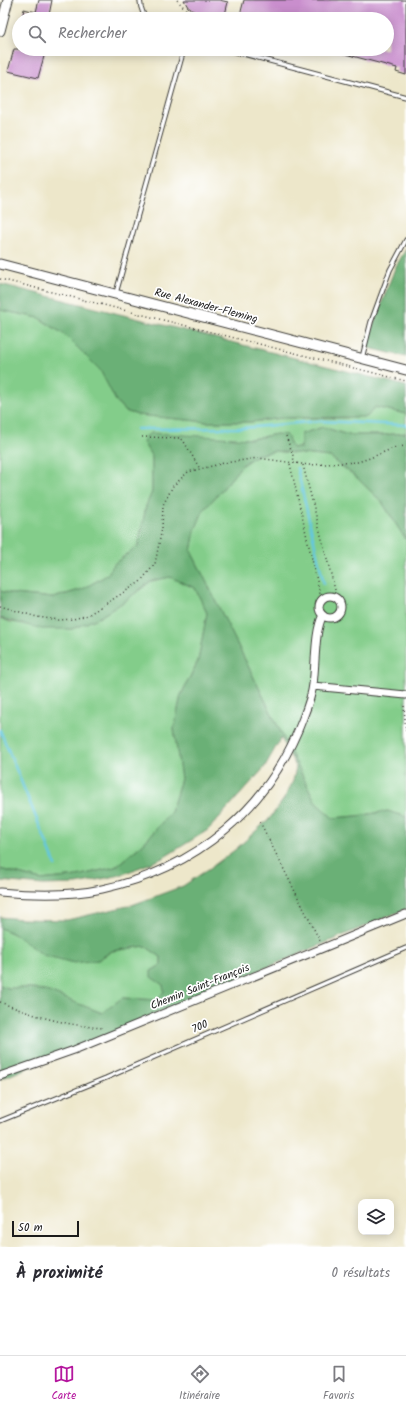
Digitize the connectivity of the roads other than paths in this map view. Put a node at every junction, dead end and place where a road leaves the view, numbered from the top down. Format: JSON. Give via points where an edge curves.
{"nodes":[{"id":1,"x":8,"y":0,"type":"edge"},
{"id":2,"x":140,"y":0,"type":"edge"},
{"id":3,"x":143,"y":12,"type":"edge"},
{"id":4,"x":0,"y":31,"type":"edge"},
{"id":5,"x":180,"y":56,"type":"edge"},
{"id":6,"x":251,"y":56,"type":"edge"},
{"id":7,"x":406,"y":97,"type":"edge"},
{"id":8,"x":406,"y":240,"type":"edge"},
{"id":9,"x":0,"y":264,"type":"edge"},
{"id":10,"x":115,"y":294,"type":"junction"},
{"id":11,"x":362,"y":358,"type":"junction"},
{"id":12,"x":406,"y":370,"type":"edge"},
{"id":13,"x":323,"y":615,"type":"dead end"},
{"id":14,"x":313,"y":686,"type":"junction"},
{"id":15,"x":406,"y":695,"type":"edge"},
{"id":16,"x":0,"y":892,"type":"edge"},
{"id":17,"x":406,"y":914,"type":"edge"},
{"id":18,"x":406,"y":948,"type":"edge"},
{"id":19,"x":0,"y":1076,"type":"edge"},
{"id":20,"x":0,"y":1122,"type":"edge"}],
"edges":[{"from":1,"to":4,"type":"street"},
{"from":2,"to":3,"type":"lane"},
{"from":5,"to":10,"type":"lane"},
{"from":6,"to":7,"type":"lane"},
{"from":8,"to":11,"type":"lane","via":[[390,270],[371,322]]},
{"from":9,"to":10,"type":"street","name":"Rue Alexander-Fleming"},
{"from":10,"to":11,"type":"street","name":"Rue Alexander-Fleming"},
{"from":11,"to":12,"type":"street","name":"Rue Alexander-Fleming"},
{"from":13,"to":14,"type":"street","via":[[319,628]]},
{"from":14,"to":15,"type":"street"},
{"from":14,"to":16,"type":"street","via":[[303,719],[278,770],[248,810],[195,852],[156,873],[101,889],[65,893]]},
{"from":17,"to":19,"type":"street","name":"Chemin Saint-François","via":[[74,1050]]},
{"from":18,"to":20,"type":"lane","name":"700"}]}
